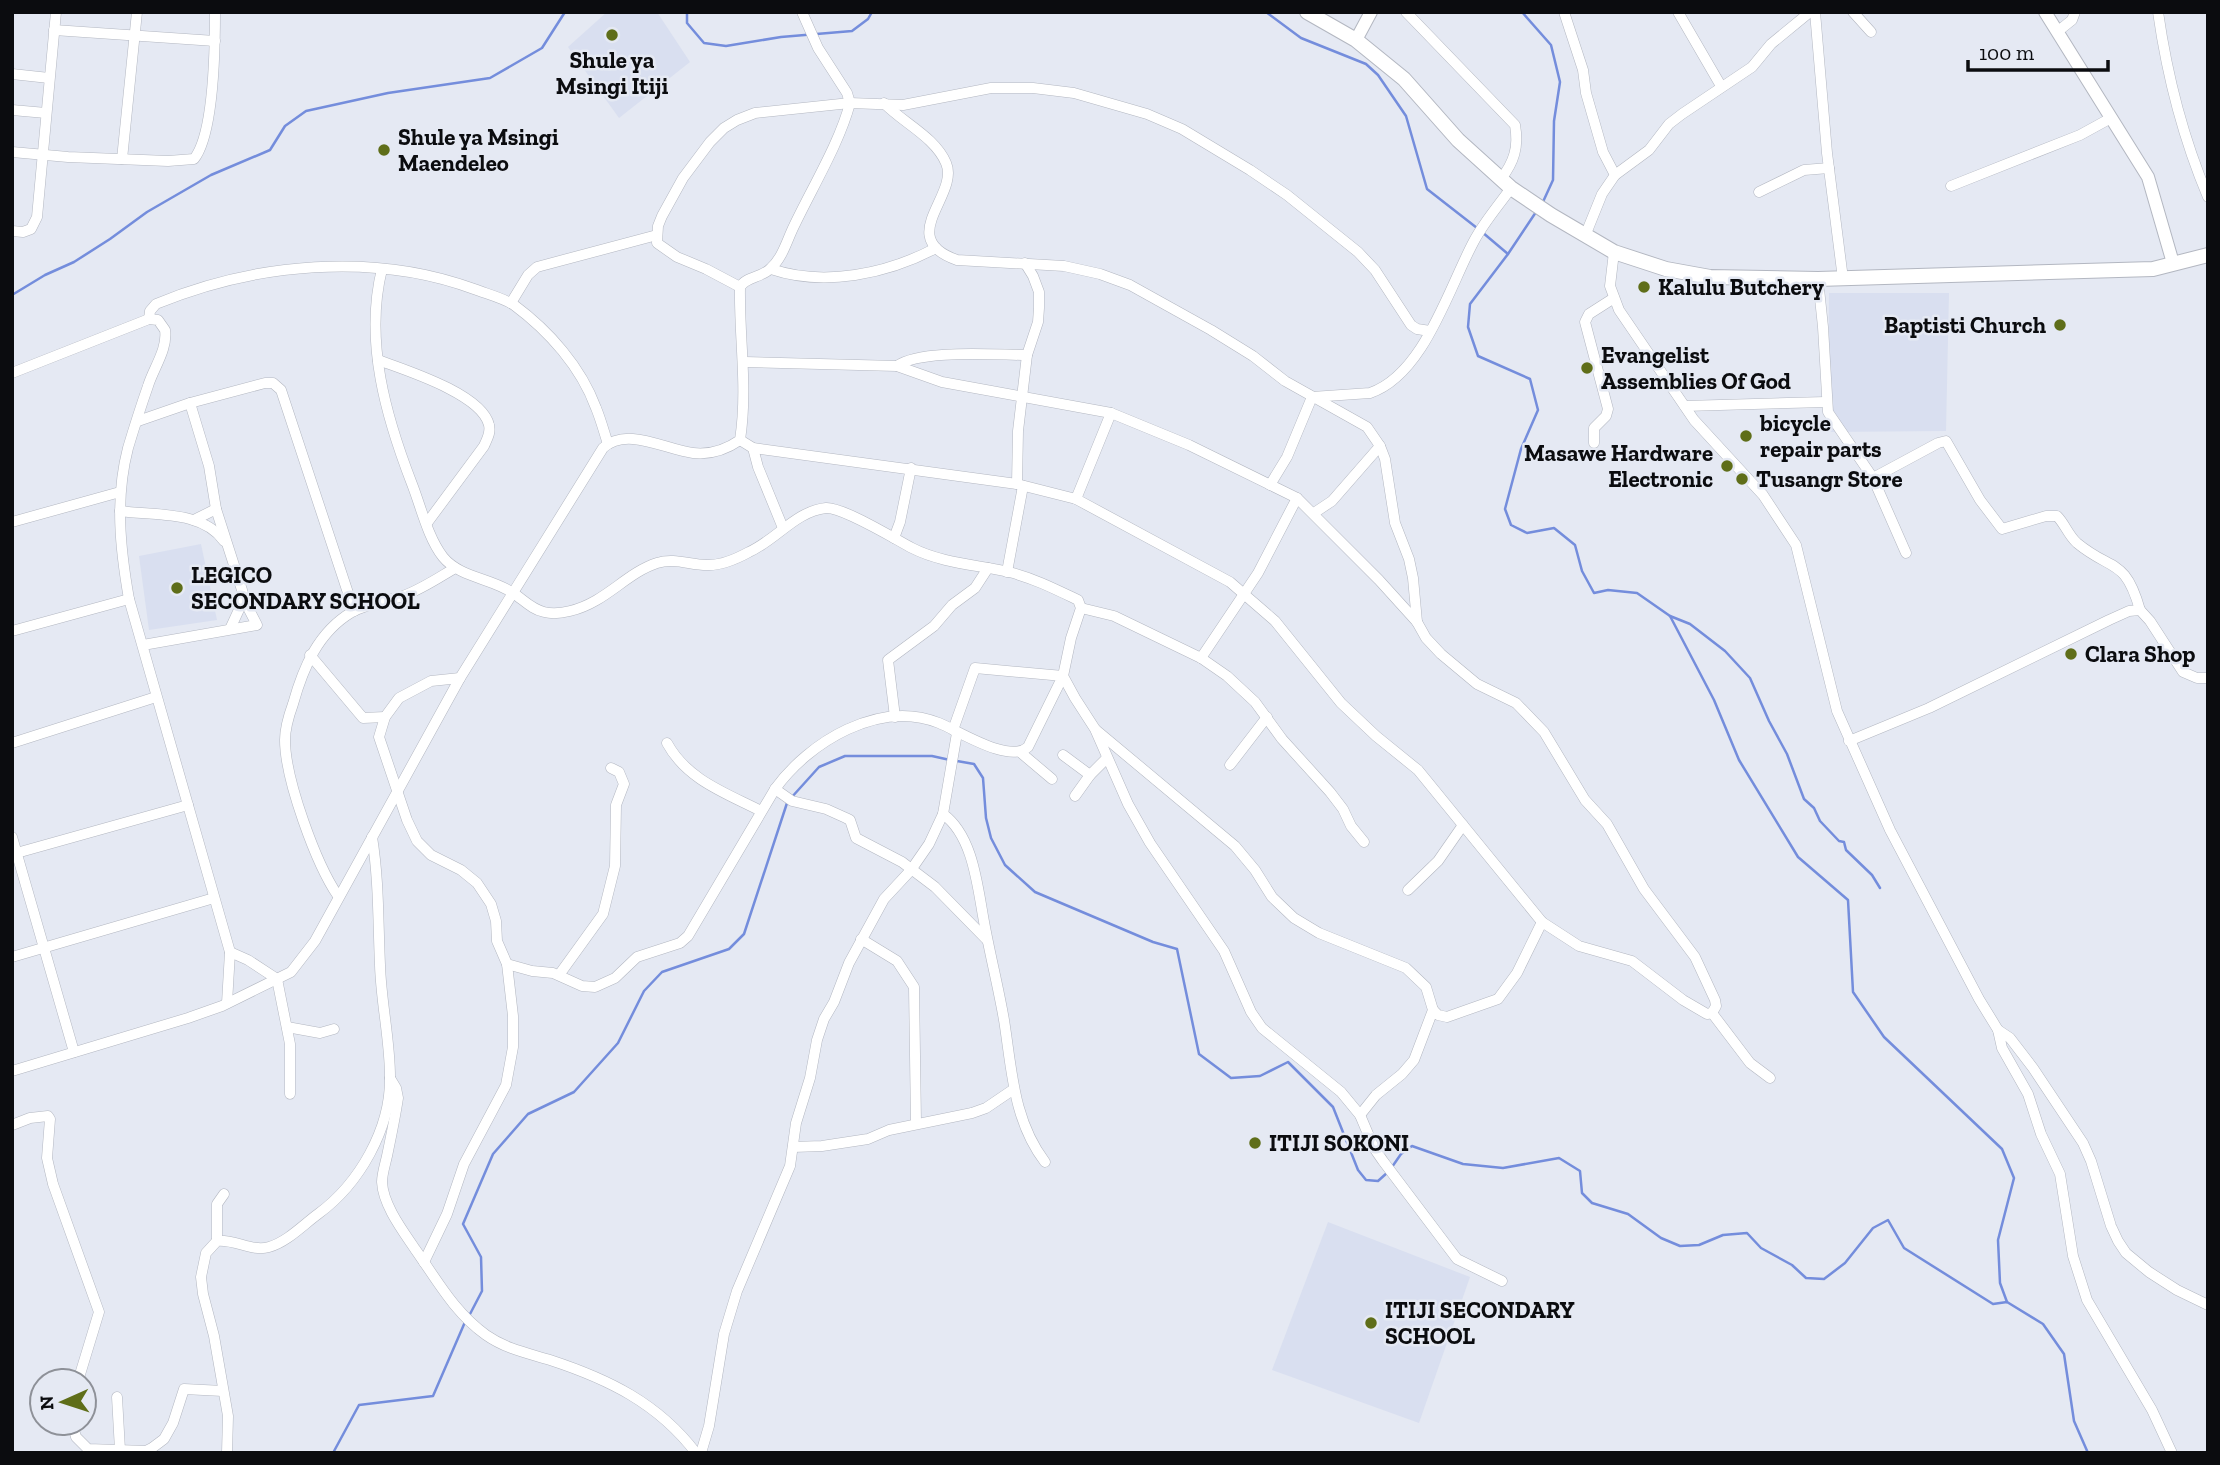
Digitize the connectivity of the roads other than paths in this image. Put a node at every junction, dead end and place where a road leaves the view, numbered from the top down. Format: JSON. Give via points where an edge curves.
{"nodes":[{"id":1,"x":56,"y":12,"type":"edge"},
{"id":2,"x":137,"y":12,"type":"edge"},
{"id":3,"x":215,"y":12,"type":"edge"},
{"id":4,"x":1307,"y":12,"type":"edge"},
{"id":5,"x":1371,"y":12,"type":"edge"},
{"id":6,"x":1406,"y":12,"type":"edge"},
{"id":7,"x":1564,"y":12,"type":"edge"},
{"id":8,"x":1678,"y":12,"type":"edge"},
{"id":9,"x":1812,"y":12,"type":"edge"},
{"id":10,"x":1853,"y":12,"type":"edge"},
{"id":11,"x":2045,"y":12,"type":"edge"},
{"id":12,"x":2075,"y":12,"type":"edge"},
{"id":13,"x":2158,"y":12,"type":"edge"},
{"id":14,"x":802,"y":13,"type":"edge"},
{"id":15,"x":54,"y":30,"type":"junction"},
{"id":16,"x":1871,"y":32,"type":"dead end"},
{"id":17,"x":2057,"y":32,"type":"junction"},
{"id":18,"x":135,"y":36,"type":"junction"},
{"id":19,"x":1356,"y":40,"type":"junction"},
{"id":20,"x":215,"y":41,"type":"junction"},
{"id":21,"x":12,"y":74,"type":"edge"},
{"id":22,"x":49,"y":78,"type":"junction"},
{"id":23,"x":1721,"y":86,"type":"junction"},
{"id":24,"x":849,"y":103,"type":"junction"},
{"id":25,"x":884,"y":103,"type":"junction"},
{"id":26,"x":12,"y":110,"type":"edge"},
{"id":27,"x":46,"y":113,"type":"junction"},
{"id":28,"x":2111,"y":118,"type":"junction"},
{"id":29,"x":12,"y":152,"type":"edge"},
{"id":30,"x":42,"y":154,"type":"junction"},
{"id":31,"x":122,"y":159,"type":"junction"},
{"id":32,"x":1829,"y":168,"type":"junction"},
{"id":33,"x":1615,"y":175,"type":"junction"},
{"id":34,"x":1506,"y":183,"type":"junction"},
{"id":35,"x":1951,"y":186,"type":"dead end"},
{"id":36,"x":1759,"y":192,"type":"dead end"},
{"id":37,"x":2208,"y":197,"type":"edge"},
{"id":38,"x":12,"y":231,"type":"edge"},
{"id":39,"x":657,"y":235,"type":"junction"},
{"id":40,"x":1585,"y":236,"type":"junction"},
{"id":41,"x":936,"y":248,"type":"junction"},
{"id":42,"x":1614,"y":252,"type":"junction"},
{"id":43,"x":2208,"y":256,"type":"edge"},
{"id":44,"x":1024,"y":263,"type":"junction"},
{"id":45,"x":2173,"y":263,"type":"junction"},
{"id":46,"x":382,"y":268,"type":"junction"},
{"id":47,"x":771,"y":269,"type":"junction"},
{"id":48,"x":1818,"y":279,"type":"junction"},
{"id":49,"x":1843,"y":279,"type":"junction"},
{"id":50,"x":740,"y":287,"type":"junction"},
{"id":51,"x":1614,"y":298,"type":"junction"},
{"id":52,"x":512,"y":303,"type":"junction"},
{"id":53,"x":149,"y":319,"type":"junction"},
{"id":54,"x":1430,"y":331,"type":"junction"},
{"id":55,"x":1027,"y":355,"type":"junction"},
{"id":56,"x":378,"y":360,"type":"junction"},
{"id":57,"x":745,"y":362,"type":"junction"},
{"id":58,"x":897,"y":366,"type":"junction"},
{"id":59,"x":12,"y":373,"type":"edge"},
{"id":60,"x":1023,"y":397,"type":"junction"},
{"id":61,"x":1312,"y":397,"type":"junction"},
{"id":62,"x":1826,"y":402,"type":"junction"},
{"id":63,"x":190,"y":403,"type":"junction"},
{"id":64,"x":1685,"y":406,"type":"junction"},
{"id":65,"x":1111,"y":413,"type":"junction"},
{"id":66,"x":138,"y":421,"type":"junction"},
{"id":67,"x":740,"y":440,"type":"junction"},
{"id":68,"x":1594,"y":443,"type":"dead end"},
{"id":69,"x":608,"y":444,"type":"junction"},
{"id":70,"x":1380,"y":446,"type":"junction"},
{"id":71,"x":753,"y":448,"type":"junction"},
{"id":72,"x":911,"y":468,"type":"junction"},
{"id":73,"x":1873,"y":478,"type":"junction"},
{"id":74,"x":1020,"y":485,"type":"junction"},
{"id":75,"x":1270,"y":485,"type":"junction"},
{"id":76,"x":120,"y":492,"type":"junction"},
{"id":77,"x":1297,"y":498,"type":"junction"},
{"id":78,"x":1076,"y":499,"type":"junction"},
{"id":79,"x":216,"y":509,"type":"junction"},
{"id":80,"x":120,"y":511,"type":"junction"},
{"id":81,"x":1314,"y":513,"type":"junction"},
{"id":82,"x":194,"y":520,"type":"junction"},
{"id":83,"x":12,"y":522,"type":"edge"},
{"id":84,"x":427,"y":523,"type":"junction"},
{"id":85,"x":783,"y":528,"type":"junction"},
{"id":86,"x":894,"y":538,"type":"junction"},
{"id":87,"x":229,"y":547,"type":"junction"},
{"id":88,"x":1906,"y":553,"type":"dead end"},
{"id":89,"x":455,"y":568,"type":"junction"},
{"id":90,"x":988,"y":568,"type":"junction"},
{"id":91,"x":1007,"y":572,"type":"junction"},
{"id":92,"x":512,"y":592,"type":"junction"},
{"id":93,"x":1244,"y":592,"type":"junction"},
{"id":94,"x":129,"y":598,"type":"junction"},
{"id":95,"x":243,"y":598,"type":"junction"},
{"id":96,"x":1081,"y":608,"type":"junction"},
{"id":97,"x":2140,"y":610,"type":"junction"},
{"id":98,"x":354,"y":611,"type":"junction"},
{"id":99,"x":1417,"y":622,"type":"junction"},
{"id":100,"x":230,"y":629,"type":"junction"},
{"id":101,"x":12,"y":631,"type":"edge"},
{"id":102,"x":143,"y":645,"type":"junction"},
{"id":103,"x":310,"y":656,"type":"junction"},
{"id":104,"x":1201,"y":658,"type":"junction"},
{"id":105,"x":1063,"y":676,"type":"junction"},
{"id":106,"x":460,"y":678,"type":"junction"},
{"id":107,"x":2208,"y":678,"type":"edge"},
{"id":108,"x":156,"y":697,"type":"junction"},
{"id":109,"x":385,"y":717,"type":"junction"},
{"id":110,"x":895,"y":717,"type":"junction"},
{"id":111,"x":1267,"y":717,"type":"junction"},
{"id":112,"x":1095,"y":729,"type":"junction"},
{"id":113,"x":955,"y":732,"type":"junction"},
{"id":114,"x":1849,"y":741,"type":"junction"},
{"id":115,"x":12,"y":743,"type":"edge"},
{"id":116,"x":667,"y":743,"type":"dead end"},
{"id":117,"x":1020,"y":752,"type":"junction"},
{"id":118,"x":1063,"y":755,"type":"dead end"},
{"id":119,"x":1106,"y":759,"type":"junction"},
{"id":120,"x":1230,"y":765,"type":"dead end"},
{"id":121,"x":611,"y":768,"type":"dead end"},
{"id":122,"x":1090,"y":775,"type":"junction"},
{"id":123,"x":1052,"y":779,"type":"dead end"},
{"id":124,"x":397,"y":793,"type":"junction"},
{"id":125,"x":783,"y":795,"type":"junction"},
{"id":126,"x":1074,"y":796,"type":"dead end"},
{"id":127,"x":188,"y":805,"type":"junction"},
{"id":128,"x":761,"y":811,"type":"junction"},
{"id":129,"x":943,"y":814,"type":"junction"},
{"id":130,"x":1463,"y":825,"type":"junction"},
{"id":131,"x":12,"y":837,"type":"edge"},
{"id":132,"x":372,"y":837,"type":"junction"},
{"id":133,"x":1364,"y":842,"type":"dead end"},
{"id":134,"x":15,"y":853,"type":"edge"},
{"id":135,"x":911,"y":870,"type":"junction"},
{"id":136,"x":1408,"y":890,"type":"dead end"},
{"id":137,"x":338,"y":896,"type":"junction"},
{"id":138,"x":214,"y":898,"type":"junction"},
{"id":139,"x":1542,"y":922,"type":"junction"},
{"id":140,"x":861,"y":939,"type":"junction"},
{"id":141,"x":988,"y":940,"type":"junction"},
{"id":142,"x":45,"y":947,"type":"junction"},
{"id":143,"x":230,"y":952,"type":"junction"},
{"id":144,"x":12,"y":957,"type":"edge"},
{"id":145,"x":507,"y":964,"type":"junction"},
{"id":146,"x":559,"y":975,"type":"junction"},
{"id":147,"x":277,"y":979,"type":"junction"},
{"id":148,"x":227,"y":1003,"type":"junction"},
{"id":149,"x":1433,"y":1010,"type":"junction"},
{"id":150,"x":1712,"y":1013,"type":"junction"},
{"id":151,"x":288,"y":1027,"type":"junction"},
{"id":152,"x":334,"y":1029,"type":"dead end"},
{"id":153,"x":1998,"y":1030,"type":"junction"},
{"id":154,"x":74,"y":1052,"type":"junction"},
{"id":155,"x":12,"y":1071,"type":"edge"},
{"id":156,"x":390,"y":1078,"type":"junction"},
{"id":157,"x":1770,"y":1078,"type":"dead end"},
{"id":158,"x":1014,"y":1089,"type":"junction"},
{"id":159,"x":290,"y":1094,"type":"dead end"},
{"id":160,"x":1360,"y":1115,"type":"junction"},
{"id":161,"x":916,"y":1124,"type":"junction"},
{"id":162,"x":12,"y":1125,"type":"edge"},
{"id":163,"x":793,"y":1147,"type":"junction"},
{"id":164,"x":1045,"y":1162,"type":"dead end"},
{"id":165,"x":224,"y":1194,"type":"dead end"},
{"id":166,"x":217,"y":1241,"type":"junction"},
{"id":167,"x":424,"y":1262,"type":"junction"},
{"id":168,"x":1503,"y":1281,"type":"dead end"},
{"id":169,"x":2208,"y":1305,"type":"edge"},
{"id":170,"x":82,"y":1367,"type":"edge"},
{"id":171,"x":223,"y":1391,"type":"junction"},
{"id":172,"x":117,"y":1397,"type":"dead end"},
{"id":173,"x":76,"y":1437,"type":"edge"},
{"id":174,"x":120,"y":1450,"type":"junction"},
{"id":175,"x":227,"y":1453,"type":"edge"},
{"id":176,"x":699,"y":1453,"type":"edge"},
{"id":177,"x":2172,"y":1453,"type":"edge"}],
"edges":[{"from":1,"to":15,"type":"street"},
{"from":2,"to":18,"type":"street"},
{"from":3,"to":20,"type":"street"},
{"from":4,"to":19,"type":"main road"},
{"from":5,"to":19,"type":"street"},
{"from":6,"to":34,"type":"street","via":[[1515,125],[1515,157]]},
{"from":7,"to":33,"type":"street","via":[[1604,152]]},
{"from":8,"to":23,"type":"street"},
{"from":9,"to":23,"type":"street","via":[[1771,44],[1752,67]]},
{"from":9,"to":32,"type":"street"},
{"from":10,"to":16,"type":"street"},
{"from":11,"to":17,"type":"street"},
{"from":12,"to":17,"type":"street"},
{"from":13,"to":37,"type":"street","via":[[2179,113]]},
{"from":14,"to":24,"type":"street"},
{"from":15,"to":18,"type":"street"},
{"from":15,"to":22,"type":"street"},
{"from":17,"to":28,"type":"street"},
{"from":18,"to":20,"type":"street"},
{"from":18,"to":31,"type":"street"},
{"from":19,"to":34,"type":"main road","via":[[1404,79],[1431,112]]},
{"from":20,"to":31,"type":"street","via":[[199,153],[186,161]]},
{"from":21,"to":22,"type":"street"},
{"from":22,"to":27,"type":"street"},
{"from":23,"to":33,"type":"street","via":[[1669,124],[1649,150]]},
{"from":24,"to":25,"type":"street"},
{"from":24,"to":39,"type":"street","via":[[755,113],[724,128],[683,178]]},
{"from":24,"to":47,"type":"street","via":[[783,252]]},
{"from":25,"to":41,"type":"street","via":[[938,149],[947,164],[946,186],[929,234]]},
{"from":25,"to":54,"type":"street","via":[[903,105],[991,88],[1033,88],[1074,93],[1147,114],[1182,129],[1287,195],[1358,252],[1411,325]]},
{"from":26,"to":27,"type":"street"},
{"from":27,"to":30,"type":"street"},
{"from":28,"to":35,"type":"street","via":[[2080,135]]},
{"from":28,"to":45,"type":"street","via":[[2148,177]]},
{"from":29,"to":30,"type":"street"},
{"from":30,"to":31,"type":"street"},
{"from":30,"to":38,"type":"street","via":[[37,217],[31,229]]},
{"from":32,"to":36,"type":"street","via":[[1804,170]]},
{"from":32,"to":49,"type":"street"},
{"from":33,"to":40,"type":"street"},
{"from":34,"to":40,"type":"main road"},
{"from":34,"to":54,"type":"street"},
{"from":39,"to":50,"type":"street","via":[[663,249]]},
{"from":39,"to":52,"type":"street","via":[[537,267]]},
{"from":40,"to":42,"type":"main road"},
{"from":41,"to":44,"type":"street","via":[[957,260]]},
{"from":41,"to":47,"type":"street","via":[[887,269],[848,275],[801,277]]},
{"from":42,"to":48,"type":"main road","via":[[1710,277]]},
{"from":42,"to":51,"type":"street","via":[[1610,286]]},
{"from":43,"to":45,"type":"main road"},
{"from":44,"to":55,"type":"street","via":[[1036,284],[1040,308]]},
{"from":44,"to":61,"type":"street","via":[[1064,266],[1130,285],[1211,330]]},
{"from":45,"to":49,"type":"main road","via":[[2153,269]]},
{"from":46,"to":52,"type":"street","via":[[436,276]]},
{"from":46,"to":53,"type":"street","via":[[315,267],[241,278],[156,304]]},
{"from":46,"to":56,"type":"street","via":[[374,314]]},
{"from":47,"to":50,"type":"street"},
{"from":48,"to":49,"type":"main road"},
{"from":48,"to":62,"type":"street"},
{"from":50,"to":57,"type":"street"},
{"from":51,"to":64,"type":"street"},
{"from":51,"to":68,"type":"street","via":[[1589,314],[1585,323],[1608,409],[1594,428]]},
{"from":52,"to":69,"type":"street","via":[[576,368],[597,408]]},
{"from":53,"to":59,"type":"street"},
{"from":53,"to":66,"type":"street","via":[[163,325],[166,336]]},
{"from":54,"to":61,"type":"street","via":[[1402,374],[1379,390]]},
{"from":55,"to":58,"type":"street","via":[[954,355],[912,359]]},
{"from":55,"to":60,"type":"street"},
{"from":56,"to":84,"type":"street","via":[[396,440]]},
{"from":56,"to":84,"type":"street","via":[[445,386],[481,411],[489,424],[484,446]]},
{"from":57,"to":58,"type":"street"},
{"from":57,"to":67,"type":"street"},
{"from":58,"to":60,"type":"street","via":[[942,382]]},
{"from":60,"to":65,"type":"street"},
{"from":60,"to":74,"type":"street","via":[[1016,459]]},
{"from":61,"to":70,"type":"street","via":[[1367,427]]},
{"from":61,"to":75,"type":"street"},
{"from":62,"to":64,"type":"street"},
{"from":62,"to":73,"type":"street","via":[[1838,429]]},
{"from":63,"to":66,"type":"street"},
{"from":63,"to":79,"type":"street"},
{"from":63,"to":98,"type":"street","via":[[265,383],[274,383],[281,390]]},
{"from":64,"to":114,"type":"street","via":[[1763,495],[1796,545],[1829,685]]},
{"from":65,"to":75,"type":"street"},
{"from":65,"to":78,"type":"street"},
{"from":66,"to":76,"type":"street"},
{"from":67,"to":69,"type":"street","via":[[705,453],[632,439]]},
{"from":67,"to":71,"type":"street"},
{"from":69,"to":92,"type":"street"},
{"from":70,"to":81,"type":"street","via":[[1339,494]]},
{"from":70,"to":99,"type":"street","via":[[1398,535],[1413,578]]},
{"from":71,"to":72,"type":"street"},
{"from":71,"to":85,"type":"street"},
{"from":72,"to":74,"type":"street"},
{"from":72,"to":86,"type":"street"},
{"from":73,"to":88,"type":"street"},
{"from":73,"to":97,"type":"street","via":[[1947,441],[2002,529],[2057,516],[2079,544],[2120,568]]},
{"from":74,"to":78,"type":"street"},
{"from":74,"to":91,"type":"street"},
{"from":75,"to":77,"type":"street"},
{"from":76,"to":80,"type":"street"},
{"from":76,"to":83,"type":"street"},
{"from":77,"to":81,"type":"street"},
{"from":77,"to":93,"type":"street"},
{"from":78,"to":93,"type":"street"},
{"from":79,"to":82,"type":"street"},
{"from":79,"to":87,"type":"street"},
{"from":80,"to":82,"type":"street"},
{"from":80,"to":94,"type":"street"},
{"from":81,"to":99,"type":"street"},
{"from":82,"to":87,"type":"street","via":[[215,529]]},
{"from":84,"to":89,"type":"street","via":[[443,557]]},
{"from":85,"to":86,"type":"street","via":[[805,514],[831,508]]},
{"from":85,"to":92,"type":"street","via":[[770,541],[717,564],[673,560],[654,564],[595,603],[570,611],[543,612]]},
{"from":86,"to":90,"type":"street","via":[[915,550]]},
{"from":87,"to":95,"type":"street"},
{"from":89,"to":92,"type":"street"},
{"from":89,"to":98,"type":"street","via":[[406,595]]},
{"from":90,"to":91,"type":"street"},
{"from":90,"to":110,"type":"street","via":[[975,588],[934,626],[888,660]]},
{"from":91,"to":96,"type":"street","via":[[1078,600]]},
{"from":92,"to":106,"type":"street"},
{"from":93,"to":104,"type":"street"},
{"from":93,"to":130,"type":"street","via":[[1275,621],[1341,703],[1418,770]]},
{"from":94,"to":101,"type":"street"},
{"from":94,"to":102,"type":"street"},
{"from":95,"to":100,"type":"street"},
{"from":95,"to":100,"type":"street","via":[[257,625]]},
{"from":96,"to":104,"type":"street","via":[[1114,616]]},
{"from":96,"to":105,"type":"street"},
{"from":97,"to":107,"type":"street","via":[[2183,672]]},
{"from":97,"to":114,"type":"street","via":[[2109,620],[1929,708]]},
{"from":98,"to":103,"type":"street"},
{"from":99,"to":150,"type":"street","via":[[1448,661],[1477,684],[1516,703],[1544,732],[1585,800],[1607,824],[1644,890],[1695,957],[1715,1000]]},
{"from":100,"to":102,"type":"street"},
{"from":102,"to":108,"type":"street"},
{"from":103,"to":109,"type":"street","via":[[363,718]]},
{"from":103,"to":137,"type":"street","via":[[285,739],[293,783],[313,845]]},
{"from":104,"to":111,"type":"street","via":[[1227,676]]},
{"from":105,"to":112,"type":"street"},
{"from":105,"to":113,"type":"street","via":[[975,668]]},
{"from":105,"to":117,"type":"street","via":[[1028,747]]},
{"from":106,"to":109,"type":"street","via":[[431,681],[408,692]]},
{"from":106,"to":124,"type":"street"},
{"from":108,"to":115,"type":"street"},
{"from":108,"to":127,"type":"street"},
{"from":109,"to":124,"type":"street","via":[[379,737]]},
{"from":110,"to":113,"type":"street","via":[[938,722]]},
{"from":110,"to":125,"type":"street","via":[[857,726],[819,745],[791,770]]},
{"from":111,"to":120,"type":"street"},
{"from":111,"to":133,"type":"street","via":[[1337,801]]},
{"from":112,"to":119,"type":"street"},
{"from":112,"to":149,"type":"street","via":[[1235,846],[1272,897],[1294,918],[1319,933],[1406,968],[1426,987]]},
{"from":113,"to":117,"type":"street"},
{"from":113,"to":129,"type":"street"},
{"from":114,"to":153,"type":"street","via":[[1915,880]]},
{"from":116,"to":128,"type":"street","via":[[674,757],[708,785]]},
{"from":117,"to":123,"type":"street"},
{"from":118,"to":122,"type":"street"},
{"from":119,"to":122,"type":"street"},
{"from":119,"to":160,"type":"street","via":[[1150,843],[1224,951],[1262,1028],[1333,1083]]},
{"from":121,"to":146,"type":"street","via":[[619,772],[624,784],[615,805],[612,877],[599,921]]},
{"from":122,"to":126,"type":"street"},
{"from":124,"to":132,"type":"street"},
{"from":124,"to":145,"type":"street","via":[[417,841],[431,855],[461,870],[485,894]]},
{"from":125,"to":128,"type":"street"},
{"from":125,"to":135,"type":"street","via":[[850,820],[856,838]]},
{"from":127,"to":134,"type":"street"},
{"from":127,"to":138,"type":"street"},
{"from":128,"to":146,"type":"street","via":[[704,912],[680,943],[637,957],[615,978],[594,987]]},
{"from":129,"to":135,"type":"street"},
{"from":129,"to":141,"type":"street","via":[[957,828],[971,863]]},
{"from":130,"to":136,"type":"street","via":[[1438,861]]},
{"from":130,"to":139,"type":"street"},
{"from":131,"to":134,"type":"street"},
{"from":132,"to":137,"type":"street"},
{"from":132,"to":156,"type":"street"},
{"from":134,"to":142,"type":"street"},
{"from":135,"to":140,"type":"street","via":[[884,899]]},
{"from":135,"to":141,"type":"street"},
{"from":137,"to":147,"type":"street","via":[[301,961]]},
{"from":138,"to":142,"type":"street"},
{"from":138,"to":143,"type":"street"},
{"from":139,"to":149,"type":"street","via":[[1517,973],[1498,999],[1447,1017]]},
{"from":139,"to":150,"type":"street","via":[[1580,946],[1632,961],[1682,1000]]},
{"from":140,"to":161,"type":"street","via":[[897,961],[914,987]]},
{"from":140,"to":163,"type":"street","via":[[817,1040]]},
{"from":141,"to":158,"type":"street"},
{"from":142,"to":144,"type":"street"},
{"from":142,"to":154,"type":"street"},
{"from":143,"to":147,"type":"street"},
{"from":143,"to":148,"type":"street"},
{"from":145,"to":146,"type":"street"},
{"from":145,"to":167,"type":"street","via":[[514,1032],[506,1085],[469,1151]]},
{"from":147,"to":148,"type":"street"},
{"from":147,"to":151,"type":"street"},
{"from":148,"to":154,"type":"street"},
{"from":149,"to":160,"type":"street","via":[[1408,1068]]},
{"from":150,"to":157,"type":"street","via":[[1751,1063]]},
{"from":151,"to":152,"type":"street","via":[[320,1033]]},
{"from":151,"to":159,"type":"street"},
{"from":153,"to":169,"type":"street","via":[[2033,1068],[2083,1143],[2110,1226],[2122,1247],[2163,1281]]},
{"from":153,"to":177,"type":"street","via":[[2060,1174],[2073,1256],[2087,1300]]},
{"from":154,"to":155,"type":"street"},
{"from":156,"to":166,"type":"street","via":[[383,1120],[370,1153],[341,1194],[268,1247]]},
{"from":156,"to":167,"type":"street","via":[[398,1098],[383,1192]]},
{"from":158,"to":161,"type":"street","via":[[986,1108]]},
{"from":158,"to":164,"type":"street","via":[[1029,1138]]},
{"from":160,"to":168,"type":"street","via":[[1374,1148],[1457,1259]]},
{"from":161,"to":163,"type":"street","via":[[868,1139]]},
{"from":162,"to":170,"type":"street","via":[[43,1116],[50,1119],[47,1158],[53,1184],[99,1311]]},
{"from":163,"to":176,"type":"street","via":[[790,1166],[737,1291],[724,1334],[709,1426]]},
{"from":165,"to":166,"type":"street","via":[[217,1204]]},
{"from":166,"to":171,"type":"street","via":[[206,1253],[201,1277]]},
{"from":167,"to":176,"type":"street","via":[[460,1313],[487,1336],[638,1398]]},
{"from":171,"to":174,"type":"street","via":[[184,1389],[164,1439],[146,1451]]},
{"from":171,"to":175,"type":"street","via":[[230,1424]]},
{"from":172,"to":174,"type":"street"},
{"from":173,"to":174,"type":"street","via":[[88,1449]]}]}
